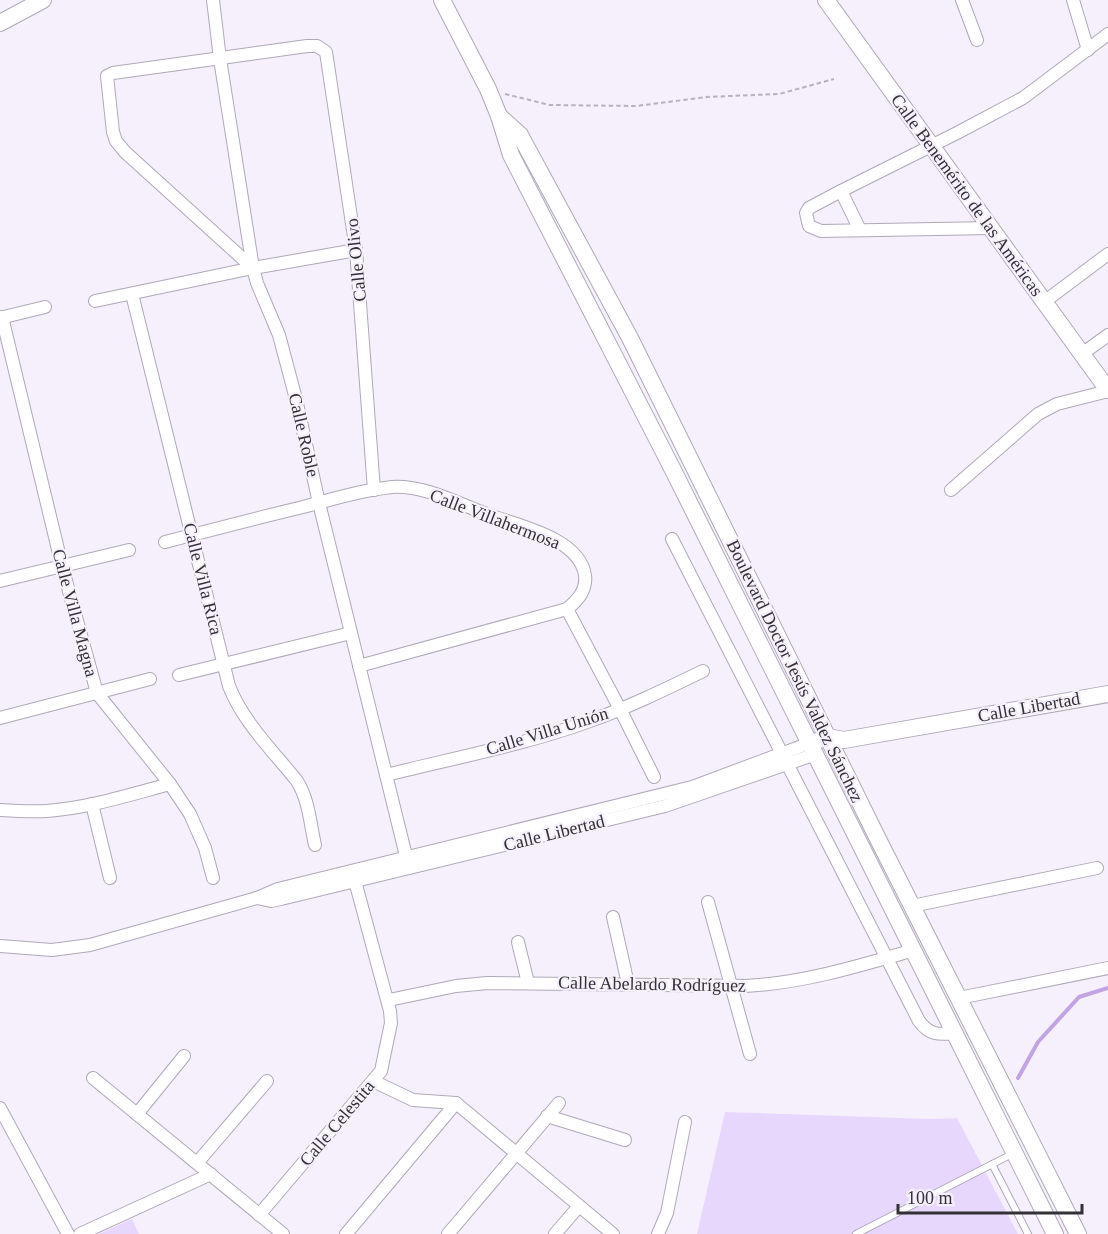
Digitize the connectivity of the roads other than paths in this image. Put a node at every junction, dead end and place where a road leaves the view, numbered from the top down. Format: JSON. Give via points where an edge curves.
{"nodes":[{"id":1,"x":43,"y":0,"type":"edge"},
{"id":2,"x":213,"y":0,"type":"edge"},
{"id":3,"x":442,"y":0,"type":"edge"},
{"id":4,"x":826,"y":0,"type":"edge"},
{"id":5,"x":962,"y":0,"type":"edge"},
{"id":6,"x":1072,"y":0,"type":"edge"},
{"id":7,"x":0,"y":23,"type":"edge"},
{"id":8,"x":1108,"y":34,"type":"edge"},
{"id":9,"x":977,"y":40,"type":"dead end"},
{"id":10,"x":1088,"y":50,"type":"junction"},
{"id":11,"x":220,"y":59,"type":"junction"},
{"id":12,"x":499,"y":116,"type":"junction"},
{"id":13,"x":931,"y":146,"type":"junction"},
{"id":14,"x":841,"y":191,"type":"junction"},
{"id":15,"x":992,"y":228,"type":"junction"},
{"id":16,"x":860,"y":231,"type":"junction"},
{"id":17,"x":356,"y":250,"type":"junction"},
{"id":18,"x":1108,"y":254,"type":"edge"},
{"id":19,"x":253,"y":268,"type":"junction"},
{"id":20,"x":132,"y":294,"type":"junction"},
{"id":21,"x":95,"y":301,"type":"dead end"},
{"id":22,"x":1044,"y":302,"type":"junction"},
{"id":23,"x":45,"y":308,"type":"dead end"},
{"id":24,"x":1,"y":318,"type":"edge"},
{"id":25,"x":1108,"y":335,"type":"edge"},
{"id":26,"x":1082,"y":354,"type":"junction"},
{"id":27,"x":1108,"y":391,"type":"edge"},
{"id":28,"x":677,"y":434,"type":"junction"},
{"id":29,"x":660,"y":444,"type":"junction"},
{"id":30,"x":374,"y":490,"type":"junction"},
{"id":31,"x":951,"y":490,"type":"dead end"},
{"id":32,"x":319,"y":503,"type":"junction"},
{"id":33,"x":192,"y":535,"type":"junction"},
{"id":34,"x":672,"y":539,"type":"dead end"},
{"id":35,"x":165,"y":542,"type":"dead end"},
{"id":36,"x":129,"y":550,"type":"dead end"},
{"id":37,"x":62,"y":566,"type":"junction"},
{"id":38,"x":0,"y":581,"type":"edge"},
{"id":39,"x":567,"y":609,"type":"junction"},
{"id":40,"x":351,"y":633,"type":"junction"},
{"id":41,"x":223,"y":664,"type":"junction"},
{"id":42,"x":359,"y":666,"type":"junction"},
{"id":43,"x":703,"y":671,"type":"dead end"},
{"id":44,"x":179,"y":675,"type":"dead end"},
{"id":45,"x":150,"y":679,"type":"dead end"},
{"id":46,"x":97,"y":693,"type":"junction"},
{"id":47,"x":1108,"y":694,"type":"edge"},
{"id":48,"x":620,"y":709,"type":"junction"},
{"id":49,"x":0,"y":718,"type":"edge"},
{"id":50,"x":835,"y":742,"type":"junction"},
{"id":51,"x":813,"y":748,"type":"junction"},
{"id":52,"x":784,"y":758,"type":"junction"},
{"id":53,"x":386,"y":775,"type":"junction"},
{"id":54,"x":654,"y":777,"type":"dead end"},
{"id":55,"x":170,"y":784,"type":"junction"},
{"id":56,"x":92,"y":804,"type":"junction"},
{"id":57,"x":0,"y":810,"type":"edge"},
{"id":58,"x":315,"y":845,"type":"dead end"},
{"id":59,"x":408,"y":862,"type":"junction"},
{"id":60,"x":1097,"y":868,"type":"dead end"},
{"id":61,"x":110,"y":878,"type":"dead end"},
{"id":62,"x":213,"y":878,"type":"dead end"},
{"id":63,"x":355,"y":881,"type":"junction"},
{"id":64,"x":257,"y":898,"type":"junction"},
{"id":65,"x":708,"y":902,"type":"dead end"},
{"id":66,"x":912,"y":906,"type":"junction"},
{"id":67,"x":613,"y":918,"type":"dead end"},
{"id":68,"x":518,"y":942,"type":"dead end"},
{"id":69,"x":0,"y":946,"type":"edge"},
{"id":70,"x":914,"y":951,"type":"junction"},
{"id":71,"x":886,"y":958,"type":"junction"},
{"id":72,"x":1108,"y":968,"type":"edge"},
{"id":73,"x":528,"y":983,"type":"junction"},
{"id":74,"x":628,"y":984,"type":"junction"},
{"id":75,"x":731,"y":986,"type":"junction"},
{"id":76,"x":959,"y":998,"type":"junction"},
{"id":77,"x":389,"y":1000,"type":"junction"},
{"id":78,"x":955,"y":1033,"type":"junction"},
{"id":79,"x":750,"y":1054,"type":"dead end"},
{"id":80,"x":184,"y":1056,"type":"dead end"},
{"id":81,"x":93,"y":1078,"type":"dead end"},
{"id":82,"x":267,"y":1081,"type":"dead end"},
{"id":83,"x":373,"y":1081,"type":"junction"},
{"id":84,"x":456,"y":1103,"type":"junction"},
{"id":85,"x":559,"y":1103,"type":"dead end"},
{"id":86,"x":0,"y":1108,"type":"edge"},
{"id":87,"x":137,"y":1114,"type":"junction"},
{"id":88,"x":547,"y":1116,"type":"junction"},
{"id":89,"x":685,"y":1122,"type":"dead end"},
{"id":90,"x":625,"y":1140,"type":"dead end"},
{"id":91,"x":1015,"y":1152,"type":"junction"},
{"id":92,"x":517,"y":1153,"type":"junction"},
{"id":93,"x":197,"y":1163,"type":"junction"},
{"id":94,"x":992,"y":1164,"type":"junction"},
{"id":95,"x":211,"y":1174,"type":"junction"},
{"id":96,"x":579,"y":1206,"type":"junction"},
{"id":97,"x":259,"y":1215,"type":"junction"},
{"id":98,"x":68,"y":1234,"type":"edge"},
{"id":99,"x":80,"y":1234,"type":"edge"},
{"id":100,"x":283,"y":1234,"type":"edge"},
{"id":101,"x":346,"y":1234,"type":"edge"},
{"id":102,"x":448,"y":1234,"type":"edge"},
{"id":103,"x":555,"y":1234,"type":"edge"},
{"id":104,"x":613,"y":1234,"type":"edge"},
{"id":105,"x":658,"y":1234,"type":"edge"},
{"id":106,"x":856,"y":1234,"type":"edge"},
{"id":107,"x":1028,"y":1234,"type":"edge"},
{"id":108,"x":1055,"y":1234,"type":"edge"},
{"id":109,"x":1078,"y":1234,"type":"edge"}],
"edges":[{"from":1,"to":7,"type":"main road"},
{"from":2,"to":11,"type":"street","name":"Calle Roble"},
{"from":3,"to":12,"type":"main road","name":"Boulevard Doctor Jesús Valdez Sánchez"},
{"from":4,"to":13,"type":"main road","name":"Calle Benemérito de las Américas"},
{"from":5,"to":9,"type":"street"},
{"from":6,"to":10,"type":"street"},
{"from":8,"to":10,"type":"street"},
{"from":10,"to":13,"type":"street","via":[[1023,98]]},
{"from":11,"to":17,"type":"street","name":"Calle Olivo","via":[[307,46],[322,48],[328,59]]},
{"from":11,"to":19,"type":"street","name":"Calle Roble"},
{"from":11,"to":19,"type":"street","via":[[107,76],[113,132],[125,152]]},
{"from":12,"to":28,"type":"main road","name":"Boulevard Doctor Jesús Valdez Sánchez","via":[[520,135],[630,338]]},
{"from":12,"to":29,"type":"main road","name":"Boulevard Doctor Jesús Valdez Sánchez","via":[[511,154]]},
{"from":13,"to":14,"type":"street"},
{"from":13,"to":15,"type":"main road","name":"Calle Benemérito de las Américas"},
{"from":14,"to":16,"type":"street"},
{"from":14,"to":16,"type":"street","via":[[809,208],[807,222],[821,231]]},
{"from":15,"to":16,"type":"street"},
{"from":15,"to":22,"type":"main road","name":"Calle Benemérito de las Américas"},
{"from":17,"to":19,"type":"street"},
{"from":17,"to":30,"type":"street","name":"Calle Olivo"},
{"from":18,"to":22,"type":"street"},
{"from":19,"to":20,"type":"street"},
{"from":19,"to":32,"type":"street","name":"Calle Roble","via":[[279,335]]},
{"from":20,"to":21,"type":"street"},
{"from":20,"to":33,"type":"street","name":"Calle Villa Rica"},
{"from":22,"to":26,"type":"main road","name":"Calle Benemérito de las Américas"},
{"from":23,"to":24,"type":"street"},
{"from":24,"to":37,"type":"street","name":"Calle Villa Magna"},
{"from":25,"to":26,"type":"street"},
{"from":26,"to":27,"type":"main road","name":"Calle Benemérito de las Américas"},
{"from":27,"to":31,"type":"street","via":[[1038,414]]},
{"from":28,"to":29,"type":"main road"},
{"from":28,"to":50,"type":"main road","name":"Boulevard Doctor Jesús Valdez Sánchez"},
{"from":29,"to":51,"type":"main road","name":"Boulevard Doctor Jesús Valdez Sánchez"},
{"from":30,"to":32,"type":"street","name":"Calle Villahermosa"},
{"from":30,"to":39,"type":"street","name":"Calle Villahermosa","via":[[393,487],[439,496],[562,543],[581,561],[585,579],[582,593]]},
{"from":32,"to":33,"type":"street","name":"Calle Villahermosa"},
{"from":32,"to":40,"type":"street","name":"Calle Roble"},
{"from":33,"to":35,"type":"street","name":"Calle Villahermosa"},
{"from":33,"to":41,"type":"street","name":"Calle Villa Rica"},
{"from":34,"to":52,"type":"street"},
{"from":36,"to":37,"type":"street"},
{"from":37,"to":38,"type":"street"},
{"from":37,"to":46,"type":"street","name":"Calle Villa Magna"},
{"from":39,"to":42,"type":"street"},
{"from":39,"to":48,"type":"street"},
{"from":40,"to":41,"type":"street"},
{"from":40,"to":42,"type":"street","name":"Calle Roble"},
{"from":41,"to":44,"type":"street"},
{"from":41,"to":58,"type":"street","name":"Calle Villa Rica","via":[[235,702],[303,790]]},
{"from":42,"to":53,"type":"street","name":"Calle Roble"},
{"from":43,"to":48,"type":"street","name":"Calle Villa Unión"},
{"from":45,"to":46,"type":"street"},
{"from":46,"to":49,"type":"street"},
{"from":46,"to":55,"type":"street","name":"Calle Villa Magna"},
{"from":47,"to":50,"type":"main road","name":"Calle Libertad"},
{"from":48,"to":53,"type":"street","name":"Calle Villa Unión","via":[[553,733]]},
{"from":48,"to":54,"type":"street"},
{"from":50,"to":51,"type":"main road","name":"Calle Libertad"},
{"from":50,"to":66,"type":"main road","name":"Boulevard Doctor Jesús Valdez Sánchez"},
{"from":51,"to":52,"type":"street","name":"Calle Libertad"},
{"from":51,"to":70,"type":"main road","name":"Boulevard Doctor Jesús Valdez Sánchez"},
{"from":52,"to":59,"type":"street","name":"Calle Libertad","via":[[720,783],[660,795]]},
{"from":52,"to":71,"type":"street"},
{"from":53,"to":59,"type":"street","name":"Calle Roble"},
{"from":55,"to":56,"type":"street"},
{"from":55,"to":62,"type":"street","name":"Calle Villa Magna","via":[[200,834]]},
{"from":56,"to":57,"type":"street","via":[[45,811]]},
{"from":56,"to":61,"type":"street"},
{"from":59,"to":63,"type":"street","name":"Calle Libertad"},
{"from":59,"to":64,"type":"street","name":"Calle Libertad","via":[[278,889]]},
{"from":60,"to":66,"type":"street"},
{"from":63,"to":64,"type":"street","name":"Calle Libertad","via":[[271,901]]},
{"from":63,"to":77,"type":"street","name":"Calle Celestita"},
{"from":64,"to":69,"type":"street","name":"Calle Libertad","via":[[90,945],[52,950]]},
{"from":65,"to":75,"type":"street"},
{"from":66,"to":76,"type":"main road","name":"Boulevard Doctor Jesús Valdez Sánchez"},
{"from":67,"to":74,"type":"street"},
{"from":68,"to":73,"type":"street"},
{"from":70,"to":71,"type":"street","name":"Calle Abelardo Rodríguez"},
{"from":70,"to":78,"type":"main road","name":"Boulevard Doctor Jesús Valdez Sánchez"},
{"from":71,"to":75,"type":"street","name":"Calle Abelardo Rodríguez","via":[[789,982]]},
{"from":71,"to":78,"type":"street","via":[[924,1028],[937,1035]]},
{"from":72,"to":76,"type":"street"},
{"from":73,"to":74,"type":"street","name":"Calle Abelardo Rodríguez"},
{"from":73,"to":77,"type":"street","name":"Calle Abelardo Rodríguez","via":[[470,984]]},
{"from":74,"to":75,"type":"street","name":"Calle Abelardo Rodríguez"},
{"from":75,"to":79,"type":"street"},
{"from":76,"to":109,"type":"main road","name":"Boulevard Doctor Jesús Valdez Sánchez"},
{"from":77,"to":83,"type":"street","name":"Calle Celestita","via":[[391,1023],[381,1071]]},
{"from":78,"to":91,"type":"main road","name":"Boulevard Doctor Jesús Valdez Sánchez"},
{"from":80,"to":87,"type":"street"},
{"from":81,"to":87,"type":"street"},
{"from":82,"to":93,"type":"street"},
{"from":83,"to":84,"type":"street","via":[[413,1100]]},
{"from":83,"to":97,"type":"street","name":"Calle Celestita"},
{"from":84,"to":92,"type":"street"},
{"from":84,"to":101,"type":"street"},
{"from":85,"to":88,"type":"street"},
{"from":86,"to":98,"type":"street"},
{"from":87,"to":93,"type":"street"},
{"from":88,"to":90,"type":"street"},
{"from":88,"to":92,"type":"street"},
{"from":89,"to":105,"type":"street","via":[[667,1213]]},
{"from":91,"to":94,"type":"lane"},
{"from":91,"to":108,"type":"main road","name":"Boulevard Doctor Jesús Valdez Sánchez"},
{"from":92,"to":96,"type":"street"},
{"from":92,"to":102,"type":"street"},
{"from":93,"to":95,"type":"street"},
{"from":94,"to":106,"type":"lane"},
{"from":94,"to":107,"type":"lane"},
{"from":95,"to":97,"type":"street"},
{"from":95,"to":99,"type":"street"},
{"from":96,"to":103,"type":"street"},
{"from":96,"to":104,"type":"street"},
{"from":97,"to":100,"type":"street"}]}
